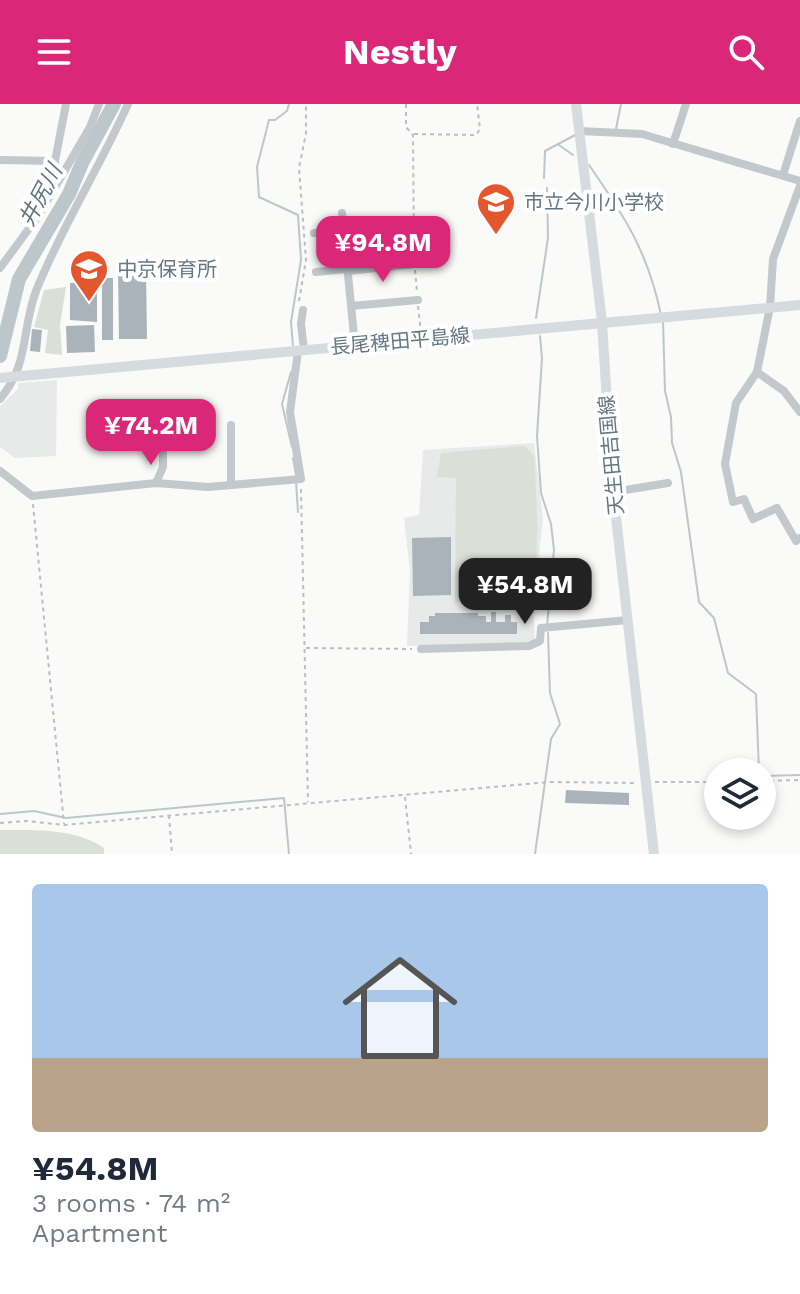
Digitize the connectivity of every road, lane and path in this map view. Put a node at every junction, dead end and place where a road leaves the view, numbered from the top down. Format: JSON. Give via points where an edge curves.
{"nodes":[{"id":1,"x":66,"y":104,"type":"edge"},
{"id":2,"x":99,"y":104,"type":"edge"},
{"id":3,"x":128,"y":104,"type":"edge"},
{"id":4,"x":306,"y":104,"type":"edge"},
{"id":5,"x":406,"y":104,"type":"edge"},
{"id":6,"x":477,"y":104,"type":"edge"},
{"id":7,"x":576,"y":104,"type":"edge"},
{"id":8,"x":686,"y":104,"type":"edge"},
{"id":9,"x":800,"y":121,"type":"edge"},
{"id":10,"x":580,"y":131,"type":"junction"},
{"id":11,"x":413,"y":135,"type":"junction"},
{"id":12,"x":673,"y":144,"type":"junction"},
{"id":13,"x":0,"y":160,"type":"edge"},
{"id":14,"x":55,"y":161,"type":"junction"},
{"id":15,"x":783,"y":175,"type":"junction"},
{"id":16,"x":56,"y":181,"type":"junction"},
{"id":17,"x":800,"y":184,"type":"edge"},
{"id":18,"x":342,"y":213,"type":"dead end"},
{"id":19,"x":344,"y":230,"type":"junction"},
{"id":20,"x":314,"y":233,"type":"dead end"},
{"id":21,"x":415,"y":264,"type":"junction"},
{"id":22,"x":0,"y":268,"type":"edge"},
{"id":23,"x":348,"y":270,"type":"junction"},
{"id":24,"x":316,"y":272,"type":"dead end"},
{"id":25,"x":418,"y":300,"type":"junction"},
{"id":26,"x":800,"y":305,"type":"edge"},
{"id":27,"x":351,"y":306,"type":"junction"},
{"id":28,"x":770,"y":307,"type":"junction"},
{"id":29,"x":301,"y":309,"type":"joint"},
{"id":30,"x":602,"y":322,"type":"junction"},
{"id":31,"x":421,"y":340,"type":"junction"},
{"id":32,"x":355,"y":346,"type":"junction"},
{"id":33,"x":301,"y":350,"type":"junction"},
{"id":34,"x":757,"y":372,"type":"junction"},
{"id":35,"x":9,"y":378,"type":"edge"},
{"id":36,"x":0,"y":399,"type":"edge"},
{"id":37,"x":800,"y":412,"type":"edge"},
{"id":38,"x":231,"y":425,"type":"dead end"},
{"id":39,"x":163,"y":444,"type":"dead end"},
{"id":40,"x":0,"y":471,"type":"edge"},
{"id":41,"x":301,"y":479,"type":"junction"},
{"id":42,"x":156,"y":483,"type":"junction"},
{"id":43,"x":668,"y":483,"type":"dead end"},
{"id":44,"x":231,"y":485,"type":"junction"},
{"id":45,"x":613,"y":492,"type":"junction"},
{"id":46,"x":32,"y":496,"type":"junction"},
{"id":47,"x":800,"y":538,"type":"edge"},
{"id":48,"x":628,"y":620,"type":"junction"},
{"id":49,"x":304,"y":648,"type":"junction"},
{"id":50,"x":421,"y":649,"type":"joint"},
{"id":51,"x":800,"y":780,"type":"edge"},
{"id":52,"x":776,"y":781,"type":"edge"},
{"id":53,"x":704,"y":782,"type":"edge"},
{"id":54,"x":647,"y":783,"type":"junction"},
{"id":55,"x":405,"y":796,"type":"junction"},
{"id":56,"x":308,"y":803,"type":"junction"},
{"id":57,"x":169,"y":814,"type":"junction"},
{"id":58,"x":0,"y":823,"type":"edge"},
{"id":59,"x":64,"y":825,"type":"junction"},
{"id":60,"x":172,"y":854,"type":"edge"},
{"id":61,"x":411,"y":854,"type":"edge"},
{"id":62,"x":654,"y":854,"type":"edge"}],
"edges":[{"from":1,"to":14,"type":"street"},
{"from":2,"to":16,"type":"street"},
{"from":3,"to":35,"type":"street","via":[[35,294],[25,352]]},
{"from":4,"to":29,"type":"path","via":[[299,168],[306,260]]},
{"from":5,"to":11,"type":"path","via":[[406,127]]},
{"from":6,"to":11,"type":"path","via":[[476,135]]},
{"from":7,"to":10,"type":"main road","name":"天生田吉国線"},
{"from":8,"to":12,"type":"street"},
{"from":9,"to":15,"type":"street"},
{"from":10,"to":12,"type":"street","via":[[634,132]]},
{"from":10,"to":30,"type":"main road","name":"天生田吉国線"},
{"from":11,"to":21,"type":"path"},
{"from":12,"to":15,"type":"street"},
{"from":13,"to":14,"type":"street"},
{"from":14,"to":16,"type":"street"},
{"from":15,"to":17,"type":"street"},
{"from":16,"to":22,"type":"street","via":[[39,215]]},
{"from":17,"to":28,"type":"street","via":[[773,259]]},
{"from":18,"to":19,"type":"street"},
{"from":19,"to":20,"type":"street"},
{"from":19,"to":23,"type":"street"},
{"from":21,"to":23,"type":"street"},
{"from":21,"to":25,"type":"path"},
{"from":23,"to":24,"type":"street"},
{"from":23,"to":27,"type":"street"},
{"from":25,"to":27,"type":"street"},
{"from":25,"to":31,"type":"path"},
{"from":26,"to":28,"type":"main road","name":"長尾稗田平島線"},
{"from":27,"to":32,"type":"street"},
{"from":28,"to":30,"type":"main road","name":"長尾稗田平島線"},
{"from":28,"to":34,"type":"street"},
{"from":29,"to":33,"type":"street"},
{"from":30,"to":31,"type":"main road","name":"長尾稗田平島線"},
{"from":30,"to":45,"type":"main road","name":"天生田吉国線"},
{"from":31,"to":32,"type":"main road","name":"長尾稗田平島線"},
{"from":32,"to":33,"type":"main road","name":"長尾稗田平島線"},
{"from":33,"to":35,"type":"main road","name":"長尾稗田平島線"},
{"from":33,"to":41,"type":"street","via":[[290,412]]},
{"from":34,"to":37,"type":"street","via":[[784,391]]},
{"from":34,"to":47,"type":"street","via":[[736,403],[725,464],[733,502],[744,499],[753,519],[777,508],[796,541]]},
{"from":35,"to":36,"type":"street"},
{"from":38,"to":44,"type":"street"},
{"from":39,"to":42,"type":"street","via":[[163,467]]},
{"from":40,"to":46,"type":"street"},
{"from":41,"to":44,"type":"street"},
{"from":41,"to":49,"type":"path"},
{"from":42,"to":44,"type":"street"},
{"from":42,"to":46,"type":"street"},
{"from":43,"to":45,"type":"street"},
{"from":45,"to":48,"type":"main road","name":"天生田吉国線"},
{"from":46,"to":59,"type":"path"},
{"from":48,"to":50,"type":"street","via":[[541,628],[540,641],[529,646]]},
{"from":48,"to":54,"type":"main road","name":"天生田吉国線"},
{"from":49,"to":50,"type":"path"},
{"from":49,"to":56,"type":"path"},
{"from":51,"to":52,"type":"path"},
{"from":53,"to":54,"type":"path"},
{"from":54,"to":55,"type":"path","via":[[549,782]]},
{"from":54,"to":62,"type":"main road","name":"天生田吉国線"},
{"from":55,"to":56,"type":"path"},
{"from":55,"to":61,"type":"path"},
{"from":56,"to":57,"type":"path"},
{"from":57,"to":59,"type":"path"},
{"from":57,"to":60,"type":"path"},
{"from":58,"to":59,"type":"path"}]}
